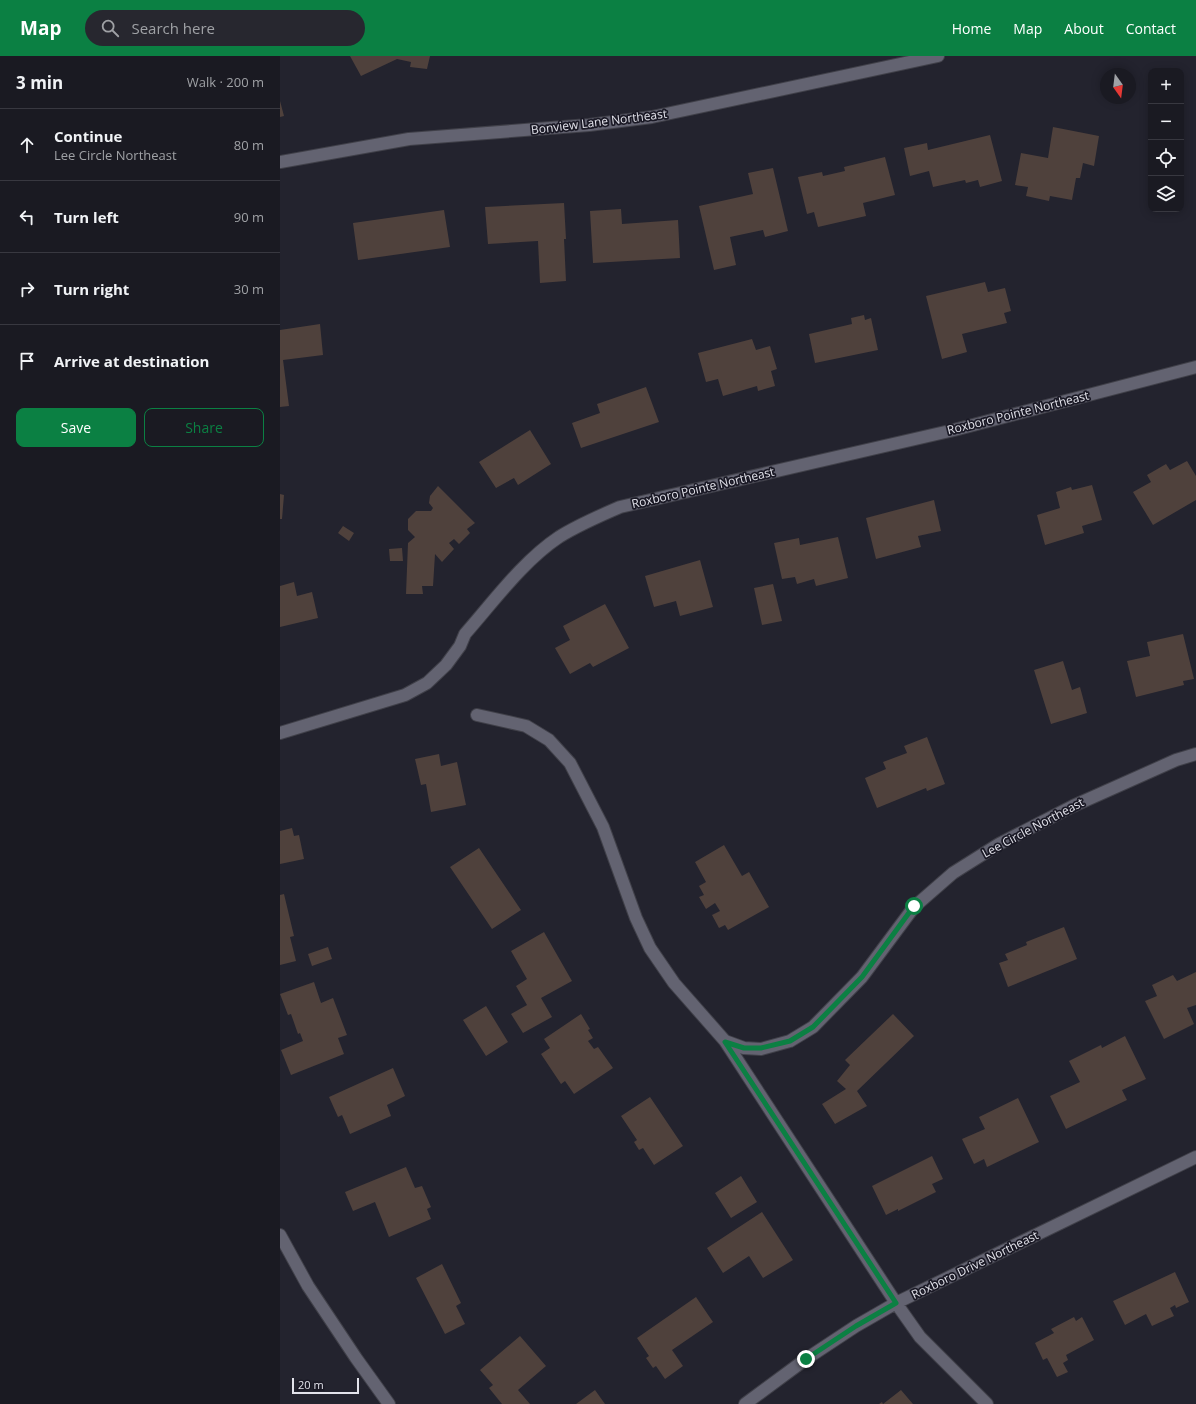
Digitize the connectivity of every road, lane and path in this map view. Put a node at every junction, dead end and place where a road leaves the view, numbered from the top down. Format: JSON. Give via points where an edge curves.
{"nodes":[{"id":1,"x":938,"y":56,"type":"edge"},
{"id":2,"x":280,"y":162,"type":"edge"},
{"id":3,"x":1196,"y":367,"type":"edge"},
{"id":4,"x":478,"y":715,"type":"dead end"},
{"id":5,"x":280,"y":733,"type":"edge"},
{"id":6,"x":1196,"y":754,"type":"edge"},
{"id":7,"x":725,"y":1042,"type":"junction"},
{"id":8,"x":1196,"y":1157,"type":"edge"},
{"id":9,"x":280,"y":1235,"type":"edge"},
{"id":10,"x":896,"y":1303,"type":"junction"},
{"id":11,"x":389,"y":1404,"type":"edge"},
{"id":12,"x":745,"y":1404,"type":"edge"},
{"id":13,"x":987,"y":1404,"type":"edge"}],
"edges":[{"from":1,"to":2,"type":"street","name":"Bonview Lane Northeast","via":[[652,117],[589,125],[409,140]]},
{"from":3,"to":5,"type":"street","name":"Roxboro Pointe Northeast","via":[[954,430],[620,507],[590,519],[559,537],[527,564],[466,634],[446,665],[427,683],[406,695]]},
{"from":4,"to":7,"type":"street","via":[[526,726],[549,740],[570,764],[603,827],[636,918],[650,948],[674,983]]},
{"from":6,"to":7,"type":"street","name":"Lee Circle Northeast","via":[[1176,760],[1073,806],[999,844],[954,873],[914,906],[862,977],[813,1027],[790,1041],[761,1048],[744,1048]]},
{"from":7,"to":10,"type":"street"},
{"from":8,"to":10,"type":"street","name":"Roxboro Drive Northeast"},
{"from":9,"to":11,"type":"street","via":[[308,1286]]},
{"from":10,"to":12,"type":"street","name":"Roxboro Drive Northeast","via":[[806,1359]]},
{"from":10,"to":13,"type":"street","via":[[920,1337]]}]}
